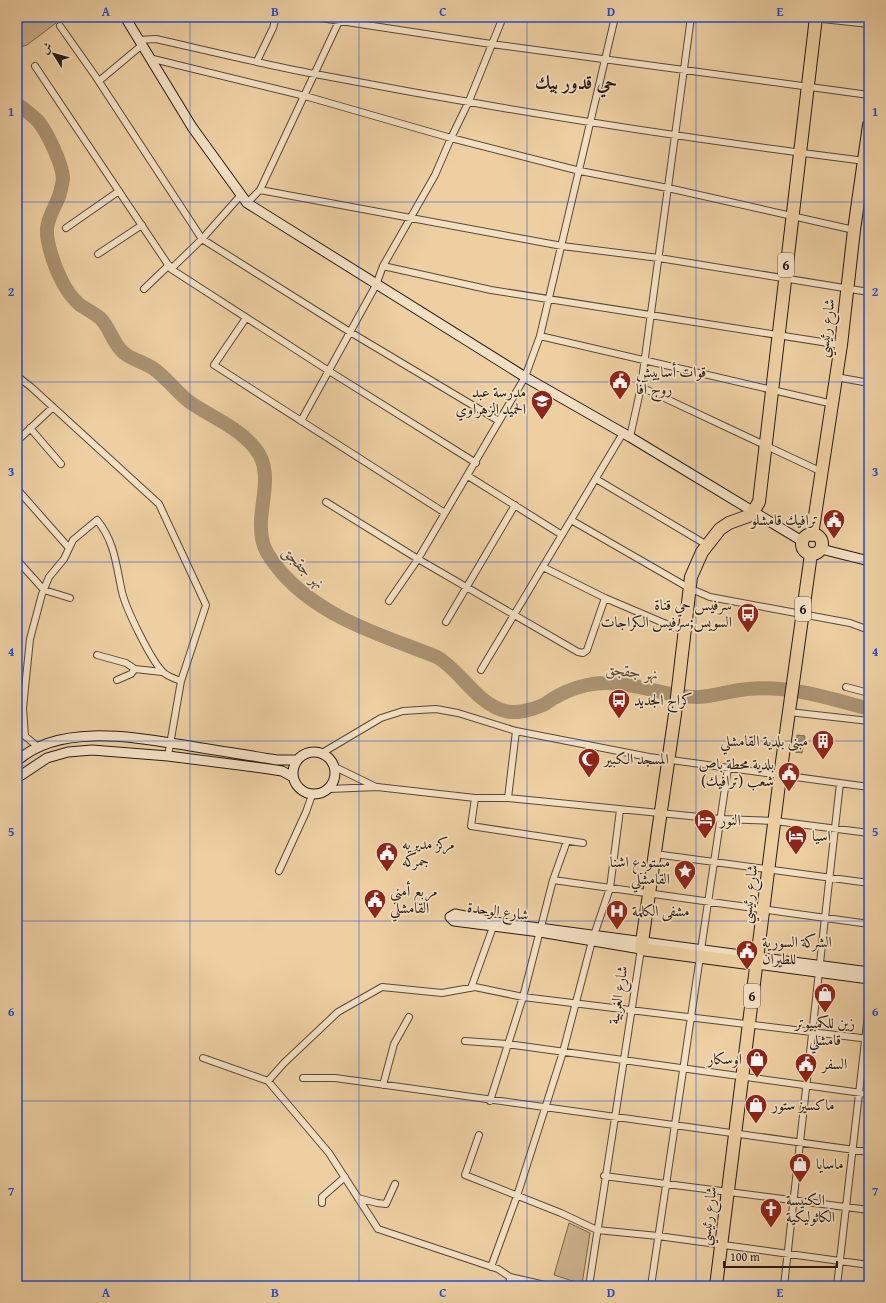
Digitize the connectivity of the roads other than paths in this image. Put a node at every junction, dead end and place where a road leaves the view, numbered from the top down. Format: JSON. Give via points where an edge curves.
{"nodes":[{"id":1,"x":125,"y":17,"type":"edge"},
{"id":2,"x":276,"y":17,"type":"edge"},
{"id":3,"x":314,"y":17,"type":"edge"},
{"id":4,"x":503,"y":17,"type":"edge"},
{"id":5,"x":615,"y":17,"type":"edge"},
{"id":6,"x":691,"y":17,"type":"edge"},
{"id":7,"x":812,"y":17,"type":"edge"},
{"id":8,"x":340,"y":19,"type":"edge"},
{"id":9,"x":869,"y":24,"type":"edge"},
{"id":10,"x":60,"y":26,"type":"dead end"},
{"id":11,"x":140,"y":43,"type":"junction"},
{"id":12,"x":491,"y":44,"type":"junction"},
{"id":13,"x":149,"y":58,"type":"junction"},
{"id":14,"x":606,"y":60,"type":"junction"},
{"id":15,"x":257,"y":61,"type":"junction"},
{"id":16,"x":35,"y":66,"type":"dead end"},
{"id":17,"x":684,"y":70,"type":"junction"},
{"id":18,"x":314,"y":74,"type":"junction"},
{"id":19,"x":99,"y":81,"type":"junction"},
{"id":20,"x":809,"y":85,"type":"junction"},
{"id":21,"x":869,"y":95,"type":"edge"},
{"id":22,"x":305,"y":96,"type":"junction"},
{"id":23,"x":469,"y":101,"type":"junction"},
{"id":24,"x":591,"y":121,"type":"junction"},
{"id":25,"x":869,"y":126,"type":"edge"},
{"id":26,"x":676,"y":134,"type":"junction"},
{"id":27,"x":450,"y":138,"type":"junction"},
{"id":28,"x":799,"y":153,"type":"junction"},
{"id":29,"x":867,"y":161,"type":"edge"},
{"id":30,"x":580,"y":171,"type":"junction"},
{"id":31,"x":668,"y":188,"type":"junction"},
{"id":32,"x":260,"y":190,"type":"junction"},
{"id":33,"x":119,"y":191,"type":"junction"},
{"id":34,"x":241,"y":195,"type":"junction"},
{"id":35,"x":247,"y":203,"type":"junction"},
{"id":36,"x":792,"y":216,"type":"junction"},
{"id":37,"x":410,"y":219,"type":"junction"},
{"id":38,"x":142,"y":225,"type":"junction"},
{"id":39,"x":66,"y":228,"type":"dead end"},
{"id":40,"x":854,"y":230,"type":"junction"},
{"id":41,"x":202,"y":239,"type":"junction"},
{"id":42,"x":562,"y":246,"type":"junction"},
{"id":43,"x":98,"y":254,"type":"dead end"},
{"id":44,"x":659,"y":258,"type":"junction"},
{"id":45,"x":383,"y":266,"type":"junction"},
{"id":46,"x":170,"y":267,"type":"junction"},
{"id":47,"x":784,"y":277,"type":"junction"},
{"id":48,"x":376,"y":284,"type":"junction"},
{"id":49,"x":847,"y":288,"type":"junction"},
{"id":50,"x":144,"y":289,"type":"dead end"},
{"id":51,"x":869,"y":292,"type":"edge"},
{"id":52,"x":548,"y":299,"type":"junction"},
{"id":53,"x":650,"y":315,"type":"junction"},
{"id":54,"x":246,"y":318,"type":"junction"},
{"id":55,"x":350,"y":332,"type":"junction"},
{"id":56,"x":778,"y":335,"type":"junction"},
{"id":57,"x":540,"y":336,"type":"junction"},
{"id":58,"x":841,"y":345,"type":"junction"},
{"id":59,"x":644,"y":360,"type":"junction"},
{"id":60,"x":329,"y":372,"type":"junction"},
{"id":61,"x":17,"y":376,"type":"edge"},
{"id":62,"x":525,"y":377,"type":"junction"},
{"id":63,"x":836,"y":377,"type":"junction"},
{"id":64,"x":869,"y":383,"type":"edge"},
{"id":65,"x":641,"y":387,"type":"junction"},
{"id":66,"x":771,"y":390,"type":"junction"},
{"id":67,"x":833,"y":404,"type":"junction"},
{"id":68,"x":53,"y":407,"type":"junction"},
{"id":69,"x":301,"y":421,"type":"junction"},
{"id":70,"x":499,"y":421,"type":"junction"},
{"id":71,"x":30,"y":428,"type":"junction"},
{"id":72,"x":627,"y":435,"type":"junction"},
{"id":73,"x":17,"y":441,"type":"edge"},
{"id":74,"x":764,"y":444,"type":"junction"},
{"id":75,"x":476,"y":463,"type":"junction"},
{"id":76,"x":61,"y":464,"type":"dead end"},
{"id":77,"x":822,"y":472,"type":"junction"},
{"id":78,"x":468,"y":476,"type":"junction"},
{"id":79,"x":596,"y":479,"type":"junction"},
{"id":80,"x":17,"y":489,"type":"edge"},
{"id":81,"x":326,"y":502,"type":"dead end"},
{"id":82,"x":515,"y":505,"type":"junction"},
{"id":83,"x":753,"y":512,"type":"junction"},
{"id":84,"x":445,"y":513,"type":"junction"},
{"id":85,"x":571,"y":520,"type":"junction"},
{"id":86,"x":562,"y":535,"type":"junction"},
{"id":87,"x":807,"y":538,"type":"junction"},
{"id":88,"x":707,"y":545,"type":"junction"},
{"id":89,"x":69,"y":548,"type":"junction"},
{"id":90,"x":816,"y":552,"type":"junction"},
{"id":91,"x":418,"y":559,"type":"junction"},
{"id":92,"x":17,"y":560,"type":"edge"},
{"id":93,"x":869,"y":561,"type":"edge"},
{"id":94,"x":543,"y":567,"type":"junction"},
{"id":95,"x":466,"y":588,"type":"junction"},
{"id":96,"x":689,"y":588,"type":"junction"},
{"id":97,"x":44,"y":590,"type":"junction"},
{"id":98,"x":70,"y":598,"type":"dead end"},
{"id":99,"x":605,"y":598,"type":"junction"},
{"id":100,"x":389,"y":601,"type":"dead end"},
{"id":101,"x":803,"y":615,"type":"junction"},
{"id":102,"x":513,"y":616,"type":"junction"},
{"id":103,"x":446,"y":622,"type":"dead end"},
{"id":104,"x":869,"y":630,"type":"edge"},
{"id":105,"x":685,"y":632,"type":"junction"},
{"id":106,"x":97,"y":655,"type":"dead end"},
{"id":107,"x":135,"y":669,"type":"junction"},
{"id":108,"x":481,"y":670,"type":"dead end"},
{"id":109,"x":162,"y":672,"type":"junction"},
{"id":110,"x":117,"y":680,"type":"dead end"},
{"id":111,"x":181,"y":681,"type":"junction"},
{"id":112,"x":846,"y":687,"type":"dead end"},
{"id":113,"x":869,"y":693,"type":"edge"},
{"id":114,"x":789,"y":709,"type":"junction"},
{"id":115,"x":869,"y":721,"type":"edge"},
{"id":116,"x":516,"y":731,"type":"junction"},
{"id":117,"x":170,"y":743,"type":"junction"},
{"id":118,"x":38,"y":747,"type":"junction"},
{"id":119,"x":322,"y":753,"type":"junction"},
{"id":120,"x":168,"y":756,"type":"junction"},
{"id":121,"x":297,"y":760,"type":"junction"},
{"id":122,"x":669,"y":760,"type":"junction"},
{"id":123,"x":17,"y":761,"type":"edge"},
{"id":124,"x":335,"y":767,"type":"junction"},
{"id":125,"x":728,"y":768,"type":"junction"},
{"id":126,"x":780,"y":776,"type":"junction"},
{"id":127,"x":293,"y":777,"type":"junction"},
{"id":128,"x":17,"y":778,"type":"edge"},
{"id":129,"x":840,"y":783,"type":"junction"},
{"id":130,"x":377,"y":787,"type":"junction"},
{"id":131,"x":869,"y":787,"type":"edge"},
{"id":132,"x":329,"y":789,"type":"junction"},
{"id":133,"x":312,"y":795,"type":"junction"},
{"id":134,"x":475,"y":798,"type":"junction"},
{"id":135,"x":508,"y":798,"type":"junction"},
{"id":136,"x":620,"y":810,"type":"junction"},
{"id":137,"x":661,"y":812,"type":"junction"},
{"id":138,"x":720,"y":819,"type":"junction"},
{"id":139,"x":775,"y":821,"type":"junction"},
{"id":140,"x":835,"y":829,"type":"junction"},
{"id":141,"x":869,"y":833,"type":"edge"},
{"id":142,"x":567,"y":840,"type":"junction"},
{"id":143,"x":583,"y":843,"type":"dead end"},
{"id":144,"x":655,"y":854,"type":"junction"},
{"id":145,"x":714,"y":862,"type":"junction"},
{"id":146,"x":768,"y":870,"type":"junction"},
{"id":147,"x":279,"y":871,"type":"dead end"},
{"id":148,"x":829,"y":878,"type":"junction"},
{"id":149,"x":553,"y":880,"type":"junction"},
{"id":150,"x":869,"y":883,"type":"edge"},
{"id":151,"x":610,"y":888,"type":"junction"},
{"id":152,"x":650,"y":894,"type":"junction"},
{"id":153,"x":708,"y":902,"type":"junction"},
{"id":154,"x":764,"y":909,"type":"junction"},
{"id":155,"x":825,"y":918,"type":"junction"},
{"id":156,"x":869,"y":924,"type":"edge"},
{"id":157,"x":493,"y":927,"type":"junction"},
{"id":158,"x":541,"y":930,"type":"junction"},
{"id":159,"x":594,"y":938,"type":"junction"},
{"id":160,"x":642,"y":945,"type":"junction"},
{"id":161,"x":700,"y":952,"type":"junction"},
{"id":162,"x":757,"y":960,"type":"junction"},
{"id":163,"x":819,"y":969,"type":"junction"},
{"id":164,"x":869,"y":972,"type":"edge"},
{"id":165,"x":869,"y":979,"type":"edge"},
{"id":166,"x":471,"y":988,"type":"junction"},
{"id":167,"x":523,"y":997,"type":"junction"},
{"id":168,"x":576,"y":1004,"type":"junction"},
{"id":169,"x":869,"y":1006,"type":"edge"},
{"id":170,"x":632,"y":1010,"type":"junction"},
{"id":171,"x":409,"y":1017,"type":"dead end"},
{"id":172,"x":691,"y":1018,"type":"junction"},
{"id":173,"x":749,"y":1023,"type":"junction"},
{"id":174,"x":812,"y":1032,"type":"junction"},
{"id":175,"x":867,"y":1039,"type":"edge"},
{"id":176,"x":465,"y":1041,"type":"dead end"},
{"id":177,"x":507,"y":1044,"type":"junction"},
{"id":178,"x":563,"y":1052,"type":"junction"},
{"id":179,"x":203,"y":1058,"type":"dead end"},
{"id":180,"x":624,"y":1060,"type":"junction"},
{"id":181,"x":683,"y":1068,"type":"junction"},
{"id":182,"x":742,"y":1077,"type":"junction"},
{"id":183,"x":303,"y":1078,"type":"dead end"},
{"id":184,"x":268,"y":1081,"type":"junction"},
{"id":185,"x":383,"y":1085,"type":"junction"},
{"id":186,"x":806,"y":1086,"type":"junction"},
{"id":187,"x":859,"y":1093,"type":"junction"},
{"id":188,"x":869,"y":1094,"type":"edge"},
{"id":189,"x":490,"y":1101,"type":"junction"},
{"id":190,"x":545,"y":1108,"type":"junction"},
{"id":191,"x":615,"y":1118,"type":"junction"},
{"id":192,"x":675,"y":1126,"type":"junction"},
{"id":193,"x":735,"y":1134,"type":"junction"},
{"id":194,"x":479,"y":1135,"type":"dead end"},
{"id":195,"x":800,"y":1143,"type":"junction"},
{"id":196,"x":852,"y":1150,"type":"junction"},
{"id":197,"x":869,"y":1152,"type":"edge"},
{"id":198,"x":604,"y":1176,"type":"junction"},
{"id":199,"x":345,"y":1177,"type":"junction"},
{"id":200,"x":395,"y":1184,"type":"dead end"},
{"id":201,"x":666,"y":1184,"type":"junction"},
{"id":202,"x":728,"y":1191,"type":"junction"},
{"id":203,"x":516,"y":1196,"type":"junction"},
{"id":204,"x":358,"y":1198,"type":"junction"},
{"id":205,"x":793,"y":1200,"type":"junction"},
{"id":206,"x":322,"y":1203,"type":"dead end"},
{"id":207,"x":846,"y":1207,"type":"junction"},
{"id":208,"x":869,"y":1210,"type":"edge"},
{"id":209,"x":597,"y":1230,"type":"junction"},
{"id":210,"x":658,"y":1236,"type":"junction"},
{"id":211,"x":721,"y":1244,"type":"junction"},
{"id":212,"x":787,"y":1253,"type":"junction"},
{"id":213,"x":840,"y":1261,"type":"junction"},
{"id":214,"x":869,"y":1265,"type":"edge"},
{"id":215,"x":491,"y":1267,"type":"junction"},
{"id":216,"x":510,"y":1277,"type":"junction"},
{"id":217,"x":509,"y":1286,"type":"edge"},
{"id":218,"x":549,"y":1286,"type":"edge"},
{"id":219,"x":589,"y":1286,"type":"edge"},
{"id":220,"x":653,"y":1286,"type":"edge"},
{"id":221,"x":716,"y":1286,"type":"edge"},
{"id":222,"x":784,"y":1286,"type":"edge"},
{"id":223,"x":837,"y":1286,"type":"edge"}],
"edges":[{"from":1,"to":11,"type":"street"},
{"from":2,"to":15,"type":"street"},
{"from":3,"to":8,"type":"street"},
{"from":4,"to":12,"type":"street"},
{"from":5,"to":14,"type":"street"},
{"from":6,"to":17,"type":"street"},
{"from":7,"to":9,"type":"street"},
{"from":7,"to":20,"type":"highway","number":"6"},
{"from":8,"to":12,"type":"street"},
{"from":8,"to":18,"type":"street"},
{"from":10,"to":19,"type":"street"},
{"from":11,"to":13,"type":"street"},
{"from":11,"to":15,"type":"street","via":[[156,39]]},
{"from":11,"to":19,"type":"street"},
{"from":12,"to":14,"type":"street"},
{"from":12,"to":23,"type":"street"},
{"from":13,"to":22,"type":"street"},
{"from":13,"to":34,"type":"street","via":[[192,127]]},
{"from":14,"to":17,"type":"street"},
{"from":14,"to":24,"type":"street"},
{"from":15,"to":18,"type":"street"},
{"from":16,"to":33,"type":"street"},
{"from":17,"to":20,"type":"street"},
{"from":17,"to":26,"type":"street"},
{"from":18,"to":22,"type":"street"},
{"from":18,"to":23,"type":"street"},
{"from":19,"to":41,"type":"street"},
{"from":20,"to":21,"type":"street"},
{"from":20,"to":28,"type":"highway","number":"6"},
{"from":22,"to":27,"type":"street"},
{"from":22,"to":32,"type":"street"},
{"from":23,"to":24,"type":"street"},
{"from":23,"to":27,"type":"street"},
{"from":24,"to":26,"type":"street"},
{"from":24,"to":30,"type":"street"},
{"from":25,"to":29,"type":"highway","name":"شارع رئيسي"},
{"from":26,"to":28,"type":"street"},
{"from":26,"to":31,"type":"street"},
{"from":27,"to":30,"type":"street"},
{"from":27,"to":37,"type":"street","via":[[432,182]]},
{"from":28,"to":29,"type":"street"},
{"from":28,"to":36,"type":"highway","number":"6"},
{"from":29,"to":40,"type":"highway","name":"شارع رئيسي"},
{"from":30,"to":31,"type":"street"},
{"from":30,"to":42,"type":"street"},
{"from":31,"to":36,"type":"street"},
{"from":31,"to":44,"type":"street"},
{"from":32,"to":35,"type":"street"},
{"from":32,"to":37,"type":"street"},
{"from":33,"to":38,"type":"street"},
{"from":33,"to":39,"type":"street"},
{"from":34,"to":35,"type":"street"},
{"from":34,"to":41,"type":"street"},
{"from":35,"to":48,"type":"street"},
{"from":36,"to":40,"type":"street"},
{"from":36,"to":47,"type":"highway","number":"6"},
{"from":37,"to":42,"type":"street"},
{"from":37,"to":45,"type":"street"},
{"from":38,"to":43,"type":"street"},
{"from":38,"to":46,"type":"street"},
{"from":40,"to":49,"type":"highway","name":"شارع رئيسي"},
{"from":41,"to":46,"type":"street"},
{"from":41,"to":55,"type":"street"},
{"from":42,"to":44,"type":"street"},
{"from":42,"to":52,"type":"street"},
{"from":44,"to":47,"type":"street"},
{"from":44,"to":53,"type":"street"},
{"from":45,"to":48,"type":"street"},
{"from":45,"to":52,"type":"street","via":[[491,290]]},
{"from":46,"to":50,"type":"street"},
{"from":46,"to":54,"type":"street"},
{"from":47,"to":49,"type":"street"},
{"from":47,"to":56,"type":"highway","number":"6"},
{"from":48,"to":55,"type":"street"},
{"from":48,"to":62,"type":"street"},
{"from":49,"to":51,"type":"street"},
{"from":49,"to":58,"type":"highway","name":"شارع رئيسي"},
{"from":52,"to":53,"type":"street"},
{"from":52,"to":57,"type":"street"},
{"from":53,"to":56,"type":"street"},
{"from":53,"to":59,"type":"street"},
{"from":54,"to":60,"type":"street"},
{"from":54,"to":69,"type":"street","via":[[214,365]]},
{"from":55,"to":60,"type":"street"},
{"from":55,"to":70,"type":"street"},
{"from":56,"to":58,"type":"street"},
{"from":56,"to":66,"type":"highway","number":"6"},
{"from":57,"to":59,"type":"street"},
{"from":57,"to":62,"type":"street"},
{"from":58,"to":63,"type":"highway","name":"شارع رئيسي"},
{"from":59,"to":65,"type":"street"},
{"from":59,"to":66,"type":"street"},
{"from":60,"to":69,"type":"street"},
{"from":60,"to":75,"type":"street"},
{"from":61,"to":68,"type":"street"},
{"from":62,"to":70,"type":"street"},
{"from":62,"to":72,"type":"street"},
{"from":63,"to":64,"type":"street"},
{"from":63,"to":67,"type":"highway","name":"شارع رئيسي"},
{"from":65,"to":72,"type":"street"},
{"from":65,"to":74,"type":"street"},
{"from":66,"to":67,"type":"street"},
{"from":66,"to":74,"type":"highway","number":"6"},
{"from":67,"to":77,"type":"highway","name":"شارع رئيسي"},
{"from":68,"to":71,"type":"street"},
{"from":68,"to":111,"type":"street","via":[[159,504],[197,584],[206,605]]},
{"from":69,"to":84,"type":"street"},
{"from":70,"to":75,"type":"street"},
{"from":71,"to":73,"type":"street"},
{"from":71,"to":76,"type":"street"},
{"from":72,"to":79,"type":"street"},
{"from":72,"to":83,"type":"street"},
{"from":74,"to":77,"type":"street"},
{"from":74,"to":83,"type":"highway","number":"6","via":[[760,495]]},
{"from":75,"to":78,"type":"street"},
{"from":77,"to":87,"type":"highway","name":"شارع رئيسي"},
{"from":78,"to":82,"type":"street"},
{"from":78,"to":84,"type":"street"},
{"from":79,"to":85,"type":"street"},
{"from":79,"to":88,"type":"street"},
{"from":80,"to":89,"type":"street"},
{"from":81,"to":91,"type":"street"},
{"from":82,"to":86,"type":"street"},
{"from":82,"to":95,"type":"street"},
{"from":83,"to":87,"type":"street"},
{"from":83,"to":88,"type":"highway","name":"شارع الغربية","via":[[748,518],[724,525]]},
{"from":84,"to":91,"type":"street"},
{"from":85,"to":86,"type":"street"},
{"from":85,"to":96,"type":"street"},
{"from":86,"to":94,"type":"street"},
{"from":87,"to":90,"type":"highway","via":[[804,551]]},
{"from":87,"to":90,"type":"highway","via":[[819,538],[821,541]]},
{"from":88,"to":96,"type":"highway","name":"شارع الغربية","via":[[698,560]]},
{"from":89,"to":97,"type":"street"},
{"from":89,"to":109,"type":"street","via":[[73,540],[97,520],[105,530],[118,563],[122,593],[144,643]]},
{"from":90,"to":93,"type":"street"},
{"from":90,"to":101,"type":"highway","name":"شارع رئيسي","number":"6"},
{"from":91,"to":95,"type":"street"},
{"from":91,"to":100,"type":"street"},
{"from":92,"to":97,"type":"street"},
{"from":94,"to":99,"type":"street"},
{"from":94,"to":102,"type":"street"},
{"from":95,"to":102,"type":"street"},
{"from":95,"to":103,"type":"street"},
{"from":96,"to":101,"type":"street","via":[[718,599]]},
{"from":96,"to":105,"type":"highway","name":"شارع الغربية"},
{"from":97,"to":98,"type":"street"},
{"from":97,"to":118,"type":"street","via":[[30,639],[23,708],[25,736]]},
{"from":99,"to":102,"type":"street","via":[[587,650],[583,653]]},
{"from":99,"to":105,"type":"street"},
{"from":101,"to":104,"type":"street","via":[[850,623]]},
{"from":101,"to":114,"type":"highway","name":"شارع رئيسي","number":"6"},
{"from":102,"to":108,"type":"street"},
{"from":105,"to":122,"type":"highway","name":"شارع الغربية"},
{"from":106,"to":107,"type":"street","via":[[126,663]]},
{"from":107,"to":109,"type":"street"},
{"from":107,"to":110,"type":"street","via":[[131,674]]},
{"from":109,"to":111,"type":"street"},
{"from":111,"to":117,"type":"street"},
{"from":112,"to":113,"type":"street"},
{"from":114,"to":115,"type":"street"},
{"from":114,"to":126,"type":"highway","name":"شارع رئيسي","number":"6"},
{"from":116,"to":119,"type":"street","via":[[447,711],[414,710],[381,718]]},
{"from":116,"to":122,"type":"street"},
{"from":116,"to":135,"type":"street"},
{"from":117,"to":118,"type":"street","via":[[111,736],[86,736]]},
{"from":117,"to":120,"type":"street"},
{"from":117,"to":121,"type":"street","via":[[277,760]]},
{"from":118,"to":123,"type":"street"},
{"from":119,"to":121,"type":"street","via":[[309,752]]},
{"from":119,"to":124,"type":"street","via":[[328,756]]},
{"from":120,"to":127,"type":"street","via":[[282,771]]},
{"from":120,"to":128,"type":"street","via":[[108,749],[68,752],[47,758]]},
{"from":121,"to":127,"type":"street"},
{"from":122,"to":125,"type":"street"},
{"from":122,"to":137,"type":"highway","name":"شارع الغربية"},
{"from":124,"to":130,"type":"street"},
{"from":124,"to":132,"type":"street","via":[[335,779]]},
{"from":125,"to":126,"type":"street"},
{"from":125,"to":138,"type":"street"},
{"from":126,"to":129,"type":"street"},
{"from":126,"to":139,"type":"highway","name":"شارع رئيسي","number":"6"},
{"from":127,"to":133,"type":"street","via":[[299,789]]},
{"from":129,"to":131,"type":"street"},
{"from":129,"to":140,"type":"street"},
{"from":130,"to":132,"type":"street"},
{"from":130,"to":134,"type":"street"},
{"from":132,"to":133,"type":"street","via":[[324,793]]},
{"from":133,"to":147,"type":"street"},
{"from":134,"to":135,"type":"street"},
{"from":134,"to":142,"type":"street","via":[[471,826]]},
{"from":135,"to":136,"type":"street"},
{"from":136,"to":137,"type":"street"},
{"from":136,"to":151,"type":"street"},
{"from":137,"to":138,"type":"street"},
{"from":137,"to":144,"type":"highway","name":"شارع الغربية"},
{"from":138,"to":139,"type":"street"},
{"from":138,"to":145,"type":"street"},
{"from":139,"to":140,"type":"street"},
{"from":139,"to":146,"type":"highway","name":"شارع رئيسي","number":"6"},
{"from":140,"to":141,"type":"street"},
{"from":140,"to":148,"type":"street"},
{"from":142,"to":143,"type":"street"},
{"from":142,"to":149,"type":"street"},
{"from":144,"to":145,"type":"street"},
{"from":144,"to":152,"type":"highway","name":"شارع الغربية"},
{"from":145,"to":146,"type":"street"},
{"from":145,"to":153,"type":"street"},
{"from":146,"to":148,"type":"street"},
{"from":146,"to":154,"type":"highway","name":"شارع رئيسي","number":"6"},
{"from":148,"to":150,"type":"street"},
{"from":148,"to":155,"type":"street"},
{"from":149,"to":151,"type":"street"},
{"from":149,"to":158,"type":"street"},
{"from":151,"to":152,"type":"street"},
{"from":151,"to":159,"type":"street"},
{"from":152,"to":153,"type":"street"},
{"from":152,"to":160,"type":"highway","name":"شارع الغربية"},
{"from":153,"to":154,"type":"street"},
{"from":153,"to":161,"type":"street"},
{"from":154,"to":155,"type":"street"},
{"from":154,"to":162,"type":"highway","name":"شارع رئيسي","number":"6"},
{"from":155,"to":156,"type":"street"},
{"from":155,"to":163,"type":"street"},
{"from":157,"to":158,"type":"street","name":"شارع الوحدة"},
{"from":157,"to":158,"type":"street","name":"شارع الوحدة","via":[[452,920],[450,917],[454,914]]},
{"from":157,"to":166,"type":"street"},
{"from":158,"to":159,"type":"street","name":"شارع الوحدة"},
{"from":158,"to":167,"type":"street"},
{"from":159,"to":160,"type":"street","name":"شارع الوحدة"},
{"from":159,"to":168,"type":"street"},
{"from":160,"to":161,"type":"highway","name":"شارع الوحدة"},
{"from":160,"to":170,"type":"street","name":"شارع الغربية"},
{"from":161,"to":162,"type":"highway","name":"شارع الوحدة"},
{"from":161,"to":172,"type":"street"},
{"from":162,"to":163,"type":"street","name":"شارع الوحدة"},
{"from":162,"to":173,"type":"highway","name":"شارع رئيسي","number":"6"},
{"from":163,"to":164,"type":"street","name":"شارع الوحدة"},
{"from":163,"to":165,"type":"street","name":"شارع الوحدة"},
{"from":163,"to":174,"type":"street"},
{"from":166,"to":167,"type":"street"},
{"from":166,"to":184,"type":"street","via":[[442,993],[382,987],[338,1012]]},
{"from":167,"to":168,"type":"street"},
{"from":167,"to":177,"type":"street"},
{"from":168,"to":170,"type":"street"},
{"from":168,"to":178,"type":"street"},
{"from":169,"to":175,"type":"street"},
{"from":170,"to":172,"type":"street"},
{"from":170,"to":180,"type":"street","name":"شارع الغربية"},
{"from":171,"to":185,"type":"street","via":[[394,1044]]},
{"from":172,"to":173,"type":"street"},
{"from":172,"to":181,"type":"street"},
{"from":173,"to":174,"type":"street"},
{"from":173,"to":182,"type":"highway","name":"شارع رئيسي","number":"6"},
{"from":174,"to":175,"type":"street"},
{"from":174,"to":186,"type":"street"},
{"from":175,"to":187,"type":"street"},
{"from":176,"to":177,"type":"street"},
{"from":177,"to":178,"type":"street"},
{"from":177,"to":189,"type":"street"},
{"from":178,"to":180,"type":"street"},
{"from":178,"to":190,"type":"street"},
{"from":179,"to":184,"type":"street"},
{"from":180,"to":181,"type":"street"},
{"from":180,"to":191,"type":"street","name":"شارع الغربية"},
{"from":181,"to":182,"type":"street"},
{"from":181,"to":192,"type":"street"},
{"from":182,"to":186,"type":"street"},
{"from":182,"to":193,"type":"highway","name":"شارع رئيسي","number":"6"},
{"from":183,"to":185,"type":"street","via":[[334,1078]]},
{"from":184,"to":199,"type":"street","via":[[329,1153]]},
{"from":185,"to":189,"type":"street"},
{"from":186,"to":187,"type":"street"},
{"from":186,"to":195,"type":"street"},
{"from":187,"to":188,"type":"street"},
{"from":187,"to":196,"type":"street"},
{"from":189,"to":190,"type":"street"},
{"from":190,"to":191,"type":"street"},
{"from":190,"to":203,"type":"street"},
{"from":191,"to":192,"type":"street"},
{"from":191,"to":198,"type":"street","name":"شارع الغربية"},
{"from":192,"to":193,"type":"street"},
{"from":192,"to":201,"type":"street"},
{"from":193,"to":195,"type":"street"},
{"from":193,"to":202,"type":"highway","name":"شارع رئيسي","number":"6"},
{"from":194,"to":203,"type":"street","via":[[466,1175]]},
{"from":195,"to":196,"type":"street"},
{"from":195,"to":205,"type":"street"},
{"from":196,"to":197,"type":"street"},
{"from":196,"to":207,"type":"street"},
{"from":198,"to":201,"type":"street"},
{"from":198,"to":209,"type":"street","name":"شارع الغربية"},
{"from":199,"to":204,"type":"street"},
{"from":199,"to":206,"type":"street","via":[[322,1197]]},
{"from":200,"to":204,"type":"street","via":[[386,1204]]},
{"from":201,"to":202,"type":"street"},
{"from":201,"to":210,"type":"street"},
{"from":202,"to":205,"type":"street"},
{"from":202,"to":211,"type":"highway","name":"شارع رئيسي","number":"6"},
{"from":203,"to":209,"type":"street"},
{"from":203,"to":215,"type":"street"},
{"from":204,"to":215,"type":"street","via":[[378,1229]]},
{"from":205,"to":207,"type":"street"},
{"from":205,"to":212,"type":"street"},
{"from":207,"to":208,"type":"street"},
{"from":207,"to":213,"type":"street"},
{"from":209,"to":210,"type":"street"},
{"from":209,"to":219,"type":"street","name":"شارع الغربية"},
{"from":210,"to":211,"type":"street"},
{"from":210,"to":220,"type":"street"},
{"from":211,"to":212,"type":"street"},
{"from":211,"to":221,"type":"highway","name":"شارع رئيسي","number":"6"},
{"from":212,"to":213,"type":"street"},
{"from":212,"to":222,"type":"street"},
{"from":213,"to":214,"type":"street"},
{"from":213,"to":223,"type":"street"},
{"from":215,"to":216,"type":"street"},
{"from":216,"to":217,"type":"street"},
{"from":216,"to":218,"type":"street"}]}
